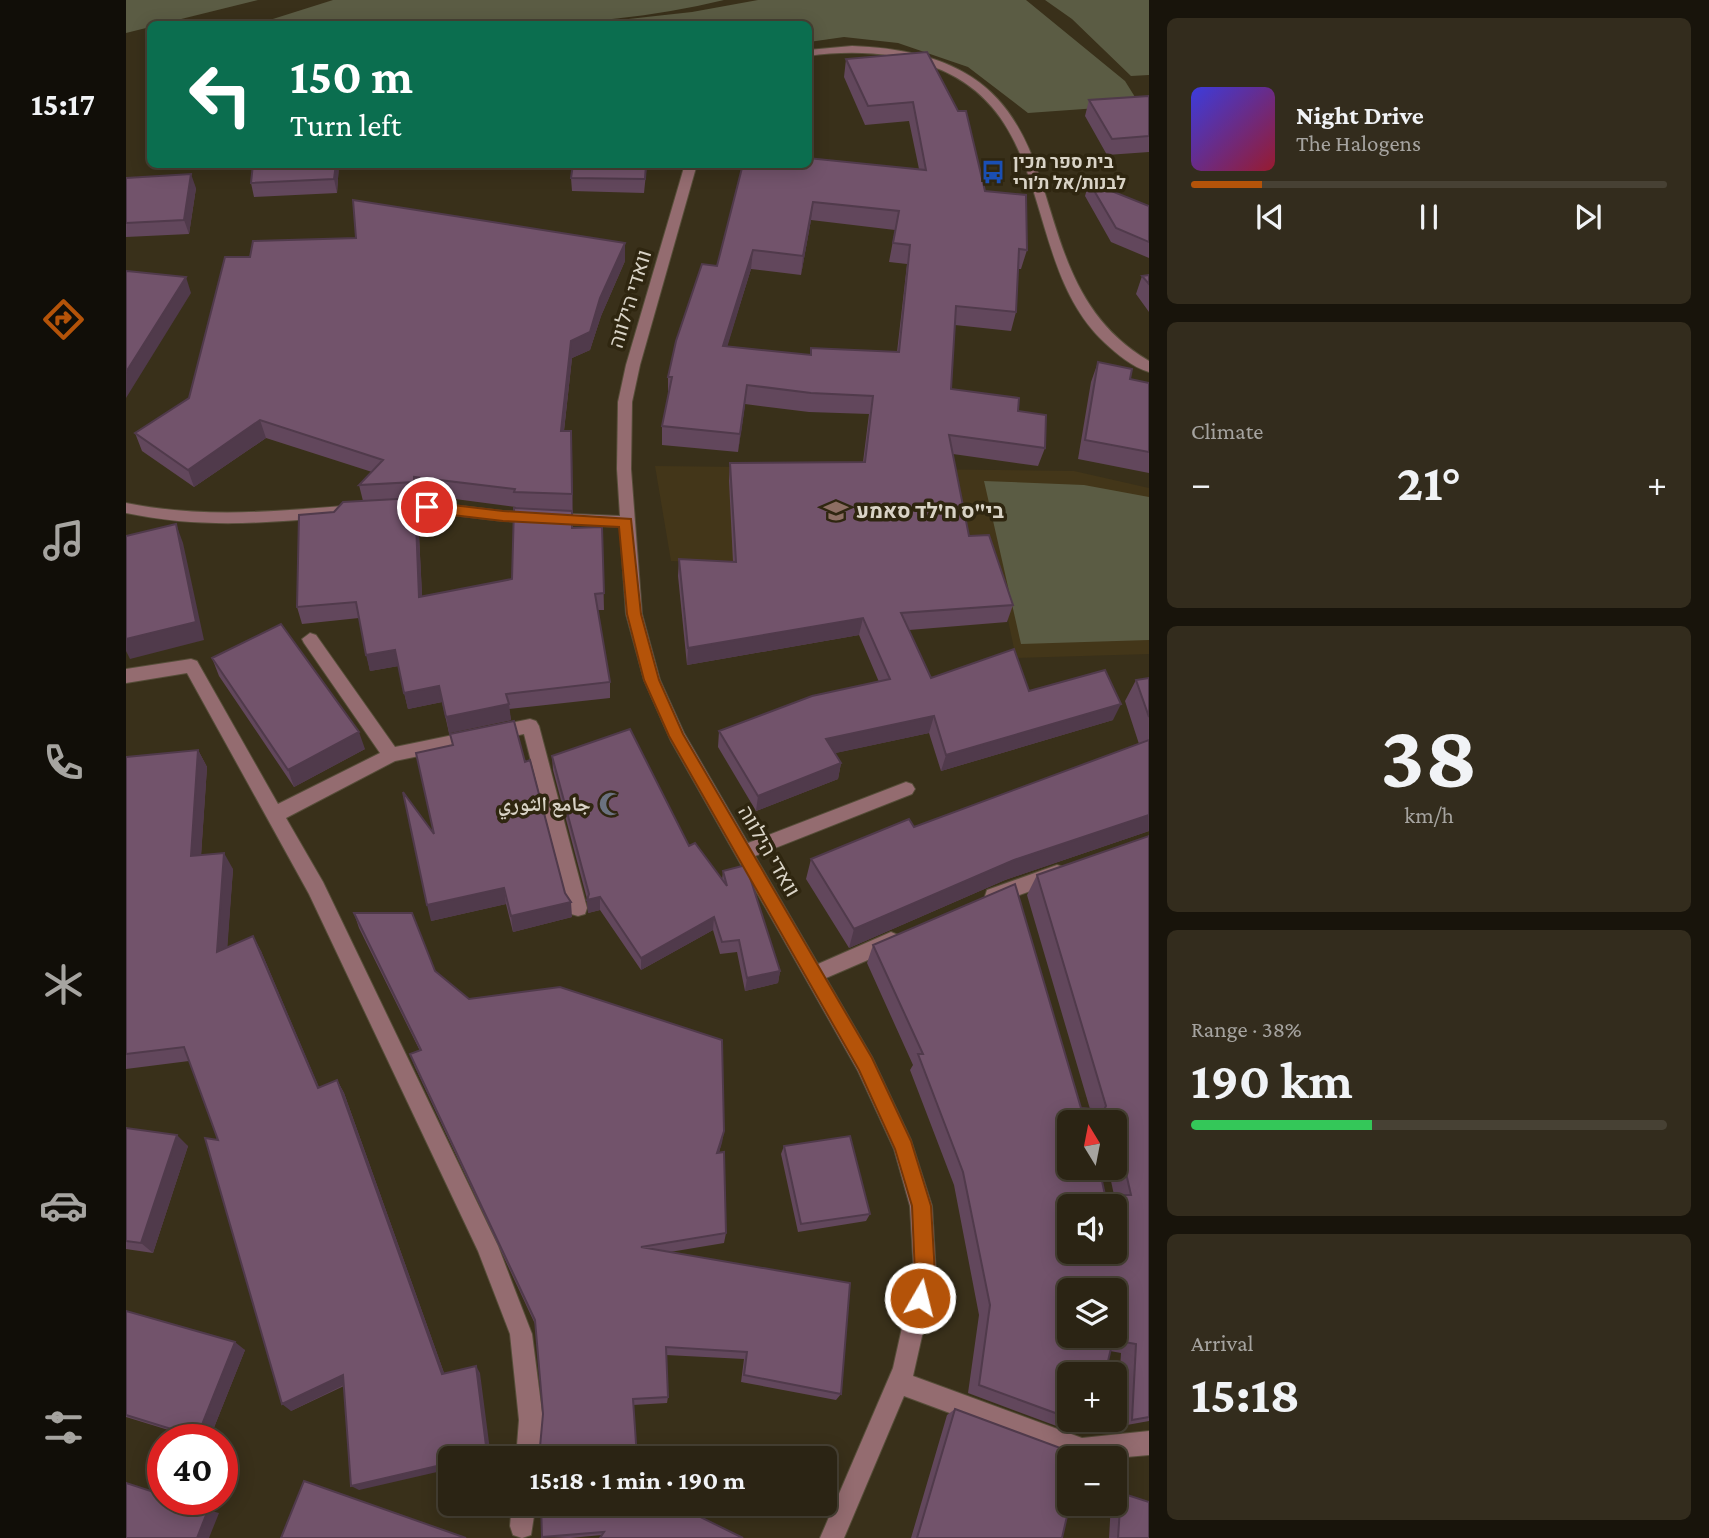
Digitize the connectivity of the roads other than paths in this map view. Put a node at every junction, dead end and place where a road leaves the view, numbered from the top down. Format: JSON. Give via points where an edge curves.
{"nodes":[{"id":1,"x":812,"y":53,"type":"edge"},
{"id":2,"x":690,"y":168,"type":"edge"},
{"id":3,"x":1149,"y":367,"type":"edge"},
{"id":4,"x":126,"y":508,"type":"edge"},
{"id":5,"x":626,"y":522,"type":"junction"},
{"id":6,"x":310,"y":639,"type":"dead end"},
{"id":7,"x":126,"y":676,"type":"edge"},
{"id":8,"x":391,"y":755,"type":"junction"},
{"id":9,"x":906,"y":789,"type":"dead end"},
{"id":10,"x":274,"y":815,"type":"junction"},
{"id":11,"x":744,"y":852,"type":"junction"},
{"id":12,"x":1075,"y":867,"type":"edge"},
{"id":13,"x":973,"y":905,"type":"edge"},
{"id":14,"x":578,"y":908,"type":"dead end"},
{"id":15,"x":912,"y":932,"type":"edge"},
{"id":16,"x":814,"y":974,"type":"junction"},
{"id":17,"x":898,"y":1382,"type":"junction"},
{"id":18,"x":1149,"y":1443,"type":"edge"},
{"id":19,"x":528,"y":1446,"type":"edge"},
{"id":20,"x":832,"y":1538,"type":"edge"}],
"edges":[{"from":1,"to":3,"type":"street","via":[[863,49],[914,57],[963,76],[997,102],[1026,154],[1078,298],[1102,336]]},
{"from":2,"to":5,"type":"street","name":"וואדי הילווה","via":[[625,402]]},
{"from":4,"to":5,"type":"street","via":[[233,520],[427,507]]},
{"from":5,"to":11,"type":"street","name":"וואדי הילווה","via":[[634,614],[652,680],[677,736]]},
{"from":6,"to":8,"type":"street"},
{"from":7,"to":10,"type":"street","via":[[191,666]]},
{"from":8,"to":10,"type":"street"},
{"from":8,"to":14,"type":"street","via":[[530,726]]},
{"from":9,"to":11,"type":"street"},
{"from":10,"to":19,"type":"street","via":[[316,888],[487,1246],[521,1334],[531,1420]]},
{"from":11,"to":16,"type":"street","name":"וואדי הילווה"},
{"from":12,"to":13,"type":"street","via":[[1015,895]]},
{"from":15,"to":16,"type":"street"},
{"from":16,"to":17,"type":"street","name":"וואדי הילווה","via":[[865,1064],[904,1147],[921,1206],[925,1274]]},
{"from":17,"to":18,"type":"street","via":[[1082,1450]]},
{"from":17,"to":20,"type":"street","name":"וואדי הילווה"}]}
